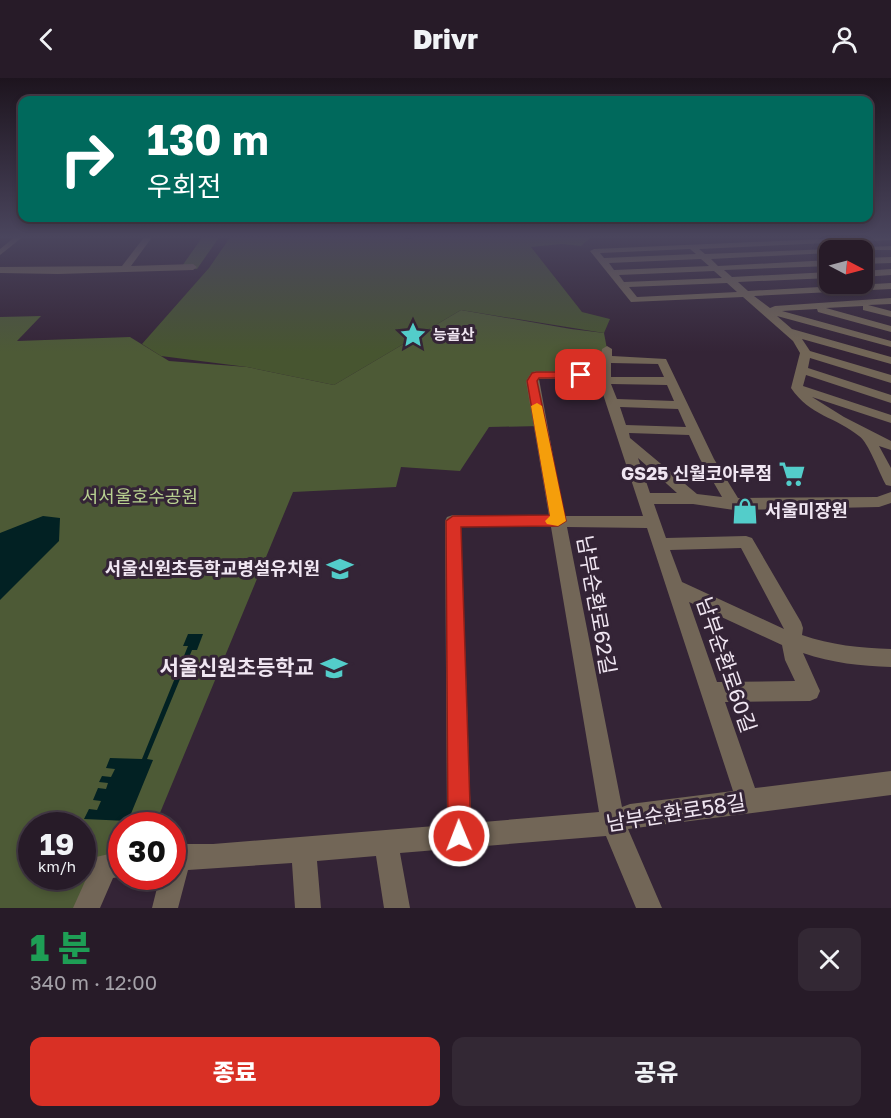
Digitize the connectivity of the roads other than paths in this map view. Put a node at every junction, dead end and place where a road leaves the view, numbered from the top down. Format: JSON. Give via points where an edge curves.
{"nodes":[{"id":1,"x":613,"y":275,"type":"edge"},
{"id":2,"x":722,"y":275,"type":"edge"},
{"id":3,"x":819,"y":276,"type":"edge"},
{"id":4,"x":728,"y":280,"type":"junction"},
{"id":5,"x":622,"y":285,"type":"junction"},
{"id":6,"x":873,"y":285,"type":"edge"},
{"id":7,"x":891,"y":286,"type":"edge"},
{"id":8,"x":819,"y":288,"type":"edge"},
{"id":9,"x":873,"y":289,"type":"edge"},
{"id":10,"x":744,"y":294,"type":"junction"},
{"id":11,"x":891,"y":301,"type":"edge"},
{"id":12,"x":852,"y":304,"type":"junction"},
{"id":13,"x":808,"y":307,"type":"junction"},
{"id":14,"x":763,"y":309,"type":"junction"},
{"id":15,"x":891,"y":314,"type":"edge"},
{"id":16,"x":891,"y":329,"type":"edge"},
{"id":17,"x":788,"y":331,"type":"junction"},
{"id":18,"x":891,"y":344,"type":"edge"},
{"id":19,"x":806,"y":353,"type":"junction"},
{"id":20,"x":891,"y":361,"type":"edge"},
{"id":21,"x":606,"y":366,"type":"junction"},
{"id":22,"x":803,"y":370,"type":"junction"},
{"id":23,"x":891,"y":379,"type":"edge"},
{"id":24,"x":670,"y":381,"type":"junction"},
{"id":25,"x":797,"y":388,"type":"junction"},
{"id":26,"x":891,"y":399,"type":"edge"},
{"id":27,"x":612,"y":403,"type":"junction"},
{"id":28,"x":681,"y":405,"type":"junction"},
{"id":29,"x":891,"y":419,"type":"edge"},
{"id":30,"x":694,"y":431,"type":"junction"},
{"id":31,"x":864,"y":432,"type":"junction"},
{"id":32,"x":623,"y":434,"type":"junction"},
{"id":33,"x":891,"y":446,"type":"edge"},
{"id":34,"x":891,"y":481,"type":"edge"},
{"id":35,"x":891,"y":497,"type":"edge"},
{"id":36,"x":645,"y":498,"type":"junction"},
{"id":37,"x":693,"y":499,"type":"junction"},
{"id":38,"x":734,"y":504,"type":"junction"},
{"id":39,"x":558,"y":521,"type":"junction"},
{"id":40,"x":653,"y":522,"type":"junction"},
{"id":41,"x":660,"y":544,"type":"junction"},
{"id":42,"x":675,"y":587,"type":"junction"},
{"id":43,"x":790,"y":640,"type":"junction"},
{"id":44,"x":890,"y":660,"type":"edge"},
{"id":45,"x":711,"y":692,"type":"junction"},
{"id":46,"x":891,"y":783,"type":"edge"},
{"id":47,"x":748,"y":801,"type":"junction"},
{"id":48,"x":613,"y":824,"type":"junction"},
{"id":49,"x":459,"y":836,"type":"junction"},
{"id":50,"x":386,"y":842,"type":"junction"},
{"id":51,"x":304,"y":849,"type":"junction"},
{"id":52,"x":186,"y":857,"type":"edge"},
{"id":53,"x":108,"y":866,"type":"edge"},
{"id":54,"x":169,"y":890,"type":"edge"},
{"id":55,"x":86,"y":908,"type":"edge"},
{"id":56,"x":165,"y":908,"type":"edge"},
{"id":57,"x":308,"y":908,"type":"edge"},
{"id":58,"x":397,"y":908,"type":"edge"},
{"id":59,"x":649,"y":908,"type":"edge"}],
"edges":[{"from":1,"to":5,"type":"street"},
{"from":2,"to":4,"type":"street"},
{"from":3,"to":4,"type":"street"},
{"from":4,"to":5,"type":"street"},
{"from":4,"to":10,"type":"street"},
{"from":5,"to":10,"type":"street","via":[[634,300]]},
{"from":6,"to":7,"type":"street"},
{"from":8,"to":10,"type":"street"},
{"from":9,"to":11,"type":"street"},
{"from":10,"to":14,"type":"street"},
{"from":11,"to":12,"type":"street"},
{"from":12,"to":13,"type":"street"},
{"from":12,"to":15,"type":"street"},
{"from":13,"to":14,"type":"street"},
{"from":13,"to":16,"type":"street"},
{"from":14,"to":17,"type":"street"},
{"from":14,"to":18,"type":"street"},
{"from":17,"to":19,"type":"street"},
{"from":17,"to":20,"type":"street"},
{"from":19,"to":22,"type":"street"},
{"from":19,"to":23,"type":"street"},
{"from":21,"to":24,"type":"street"},
{"from":21,"to":24,"type":"street","via":[[662,361]]},
{"from":21,"to":27,"type":"street","name":"남부순환로60길"},
{"from":21,"to":39,"type":"street","name":"남부순환로62길","via":[[536,375],[532,381]]},
{"from":22,"to":25,"type":"street"},
{"from":22,"to":26,"type":"street"},
{"from":24,"to":28,"type":"street"},
{"from":25,"to":29,"type":"street"},
{"from":25,"to":31,"type":"street","via":[[810,403]]},
{"from":27,"to":28,"type":"street"},
{"from":27,"to":32,"type":"street","name":"남부순환로60길"},
{"from":28,"to":30,"type":"street"},
{"from":30,"to":32,"type":"street"},
{"from":30,"to":38,"type":"street"},
{"from":31,"to":33,"type":"street"},
{"from":31,"to":34,"type":"street"},
{"from":32,"to":36,"type":"street","name":"남부순환로60길"},
{"from":32,"to":37,"type":"street","name":"남부순환로60길"},
{"from":35,"to":38,"type":"street","via":[[879,502]]},
{"from":36,"to":37,"type":"street"},
{"from":36,"to":40,"type":"street","name":"남부순환로60길"},
{"from":37,"to":38,"type":"street"},
{"from":39,"to":40,"type":"street"},
{"from":39,"to":48,"type":"street","name":"남부순환로62길"},
{"from":39,"to":49,"type":"street","via":[[453,521]]},
{"from":40,"to":41,"type":"street","name":"남부순환로60길"},
{"from":41,"to":42,"type":"street","name":"남부순환로60길"},
{"from":41,"to":43,"type":"street","via":[[746,542],[794,628]]},
{"from":42,"to":43,"type":"street"},
{"from":42,"to":45,"type":"street","name":"남부순환로60길"},
{"from":43,"to":44,"type":"street","via":[[856,658]]},
{"from":43,"to":45,"type":"street","via":[[810,691]]},
{"from":45,"to":47,"type":"street","name":"남부순환로60길"},
{"from":46,"to":47,"type":"street","name":"남부순환로58길"},
{"from":47,"to":48,"type":"street","name":"남부순환로58길","via":[[630,816]]},
{"from":48,"to":49,"type":"street","name":"남부순환로58길"},
{"from":48,"to":59,"type":"street","name":"남부순환로62길"},
{"from":49,"to":50,"type":"street","name":"남부순환로58길"},
{"from":50,"to":51,"type":"street","name":"남부순환로58길"},
{"from":50,"to":58,"type":"street"},
{"from":51,"to":52,"type":"street","name":"남부순환로58길"},
{"from":51,"to":57,"type":"street"},
{"from":53,"to":55,"type":"street"},
{"from":54,"to":56,"type":"street","name":"남부순환로58길"}]}
